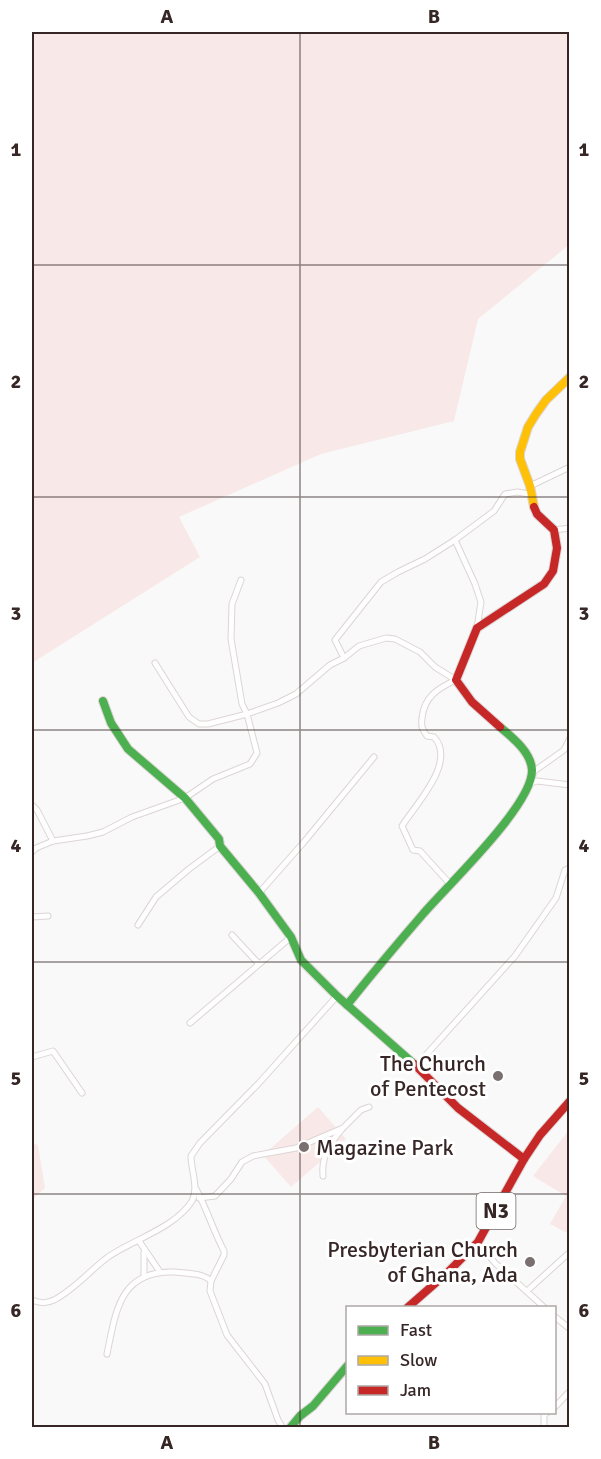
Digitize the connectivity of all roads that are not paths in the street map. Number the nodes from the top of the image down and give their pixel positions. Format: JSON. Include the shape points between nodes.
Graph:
{"nodes":[{"id":1,"x":570,"y":377,"type":"edge"},
{"id":2,"x":570,"y":467,"type":"edge"},
{"id":3,"x":530,"y":490,"type":"junction"},
{"id":4,"x":570,"y":528,"type":"edge"},
{"id":5,"x":554,"y":530,"type":"junction"},
{"id":6,"x":455,"y":540,"type":"junction"},
{"id":7,"x":241,"y":580,"type":"dead end"},
{"id":8,"x":477,"y":628,"type":"junction"},
{"id":9,"x":344,"y":658,"type":"junction"},
{"id":10,"x":155,"y":663,"type":"dead end"},
{"id":11,"x":456,"y":680,"type":"junction"},
{"id":12,"x":103,"y":700,"type":"dead end"},
{"id":13,"x":247,"y":714,"type":"junction"},
{"id":14,"x":570,"y":738,"type":"edge"},
{"id":15,"x":568,"y":747,"type":"edge"},
{"id":16,"x":374,"y":757,"type":"dead end"},
{"id":17,"x":533,"y":772,"type":"junction"},
{"id":18,"x":530,"y":783,"type":"junction"},
{"id":19,"x":570,"y":785,"type":"edge"},
{"id":20,"x":185,"y":798,"type":"junction"},
{"id":21,"x":32,"y":805,"type":"edge"},
{"id":22,"x":53,"y":841,"type":"junction"},
{"id":23,"x":220,"y":846,"type":"junction"},
{"id":24,"x":32,"y":852,"type":"edge"},
{"id":25,"x":570,"y":868,"type":"edge"},
{"id":26,"x":450,"y":884,"type":"junction"},
{"id":27,"x":260,"y":892,"type":"junction"},
{"id":28,"x":48,"y":916,"type":"dead end"},
{"id":29,"x":32,"y":917,"type":"edge"},
{"id":30,"x":138,"y":925,"type":"dead end"},
{"id":31,"x":232,"y":935,"type":"dead end"},
{"id":32,"x":291,"y":937,"type":"junction"},
{"id":33,"x":258,"y":963,"type":"junction"},
{"id":34,"x":337,"y":996,"type":"junction"},
{"id":35,"x":347,"y":1005,"type":"junction"},
{"id":36,"x":189,"y":1023,"type":"dead end"},
{"id":37,"x":32,"y":1057,"type":"edge"},
{"id":38,"x":416,"y":1066,"type":"junction"},
{"id":39,"x":82,"y":1093,"type":"dead end"},
{"id":40,"x":570,"y":1101,"type":"edge"},
{"id":41,"x":369,"y":1107,"type":"dead end"},
{"id":42,"x":343,"y":1128,"type":"junction"},
{"id":43,"x":524,"y":1159,"type":"junction"},
{"id":44,"x":323,"y":1176,"type":"dead end"},
{"id":45,"x":195,"y":1188,"type":"junction"},
{"id":46,"x":201,"y":1198,"type":"junction"},
{"id":47,"x":192,"y":1201,"type":"junction"},
{"id":48,"x":139,"y":1240,"type":"junction"},
{"id":49,"x":478,"y":1242,"type":"junction"},
{"id":50,"x":144,"y":1250,"type":"junction"},
{"id":51,"x":568,"y":1257,"type":"edge"},
{"id":52,"x":160,"y":1272,"type":"junction"},
{"id":53,"x":144,"y":1276,"type":"junction"},
{"id":54,"x":211,"y":1281,"type":"junction"},
{"id":55,"x":527,"y":1291,"type":"junction"},
{"id":56,"x":32,"y":1300,"type":"edge"},
{"id":57,"x":409,"y":1306,"type":"edge"},
{"id":58,"x":543,"y":1306,"type":"edge"},
{"id":59,"x":556,"y":1317,"type":"edge"},
{"id":60,"x":570,"y":1329,"type":"edge"},
{"id":61,"x":107,"y":1354,"type":"dead end"},
{"id":62,"x":346,"y":1367,"type":"edge"},
{"id":63,"x":570,"y":1390,"type":"edge"},
{"id":64,"x":556,"y":1407,"type":"edge"},
{"id":65,"x":546,"y":1414,"type":"edge"},
{"id":66,"x":283,"y":1428,"type":"edge"},
{"id":67,"x":290,"y":1428,"type":"edge"},
{"id":68,"x":544,"y":1428,"type":"edge"}],
"edges":[{"from":1,"to":3,"type":"street","via":[[546,400],[522,441],[520,459]]},
{"from":2,"to":3,"type":"street"},
{"from":3,"to":5,"type":"street","via":[[537,514]]},
{"from":3,"to":6,"type":"street","via":[[505,494],[494,511]]},
{"from":4,"to":5,"type":"street"},
{"from":5,"to":8,"type":"street","via":[[556,562],[549,578]]},
{"from":6,"to":8,"type":"street","via":[[481,602]]},
{"from":6,"to":9,"type":"street","via":[[381,582],[334,640]]},
{"from":7,"to":13,"type":"street","via":[[232,604],[231,639]]},
{"from":8,"to":11,"type":"street"},
{"from":9,"to":11,"type":"street","via":[[359,646],[392,638],[420,652]]},
{"from":9,"to":13,"type":"street","via":[[297,694]]},
{"from":10,"to":13,"type":"street","via":[[189,717],[208,724]]},
{"from":11,"to":17,"type":"street","via":[[471,701],[525,752]]},
{"from":11,"to":26,"type":"street","via":[[432,693],[422,711],[421,725],[427,736],[438,740],[441,764],[428,791],[402,826],[413,850],[420,851]]},
{"from":12,"to":20,"type":"street","via":[[111,723],[128,749]]},
{"from":13,"to":20,"type":"street","via":[[257,753],[250,764],[213,779]]},
{"from":14,"to":15,"type":"street"},
{"from":15,"to":17,"type":"street"},
{"from":16,"to":27,"type":"street"},
{"from":17,"to":18,"type":"street"},
{"from":18,"to":19,"type":"street"},
{"from":18,"to":26,"type":"street","via":[[500,827]]},
{"from":20,"to":22,"type":"street","via":[[103,831]]},
{"from":20,"to":23,"type":"street","via":[[219,839]]},
{"from":21,"to":22,"type":"street"},
{"from":22,"to":24,"type":"street"},
{"from":23,"to":27,"type":"street"},
{"from":23,"to":30,"type":"street","via":[[156,897]]},
{"from":25,"to":38,"type":"street","via":[[565,870],[550,907],[515,956]]},
{"from":26,"to":35,"type":"street"},
{"from":27,"to":32,"type":"street"},
{"from":28,"to":29,"type":"street"},
{"from":31,"to":33,"type":"street"},
{"from":32,"to":33,"type":"street"},
{"from":32,"to":34,"type":"street","via":[[301,960]]},
{"from":33,"to":36,"type":"street"},
{"from":34,"to":35,"type":"street"},
{"from":34,"to":45,"type":"street","via":[[200,1143],[191,1156]]},
{"from":35,"to":38,"type":"street"},
{"from":37,"to":39,"type":"street","via":[[53,1051]]},
{"from":38,"to":43,"type":"street","via":[[458,1108]]},
{"from":40,"to":43,"type":"street","number":"N3"},
{"from":41,"to":42,"type":"street"},
{"from":42,"to":44,"type":"street","via":[[329,1144]]},
{"from":42,"to":46,"type":"street","via":[[296,1148],[253,1156],[242,1162],[215,1196]]},
{"from":43,"to":49,"type":"street","number":"N3"},
{"from":45,"to":46,"type":"street"},
{"from":45,"to":47,"type":"street"},
{"from":46,"to":47,"type":"street"},
{"from":46,"to":54,"type":"street","via":[[224,1251]]},
{"from":47,"to":48,"type":"street","via":[[175,1218]]},
{"from":48,"to":50,"type":"street"},
{"from":48,"to":56,"type":"street","via":[[108,1257],[54,1300]]},
{"from":49,"to":55,"type":"street"},
{"from":49,"to":57,"type":"street","number":"N3"},
{"from":50,"to":52,"type":"street"},
{"from":50,"to":53,"type":"street"},
{"from":51,"to":55,"type":"street"},
{"from":52,"to":53,"type":"street"},
{"from":52,"to":54,"type":"street","via":[[200,1275]]},
{"from":53,"to":61,"type":"street","via":[[130,1286],[118,1306]]},
{"from":54,"to":66,"type":"street","via":[[210,1290],[227,1335],[265,1384]]},
{"from":55,"to":58,"type":"street"},
{"from":59,"to":60,"type":"street"},
{"from":62,"to":67,"type":"street"},
{"from":63,"to":64,"type":"street"},
{"from":65,"to":68,"type":"street"}]}
